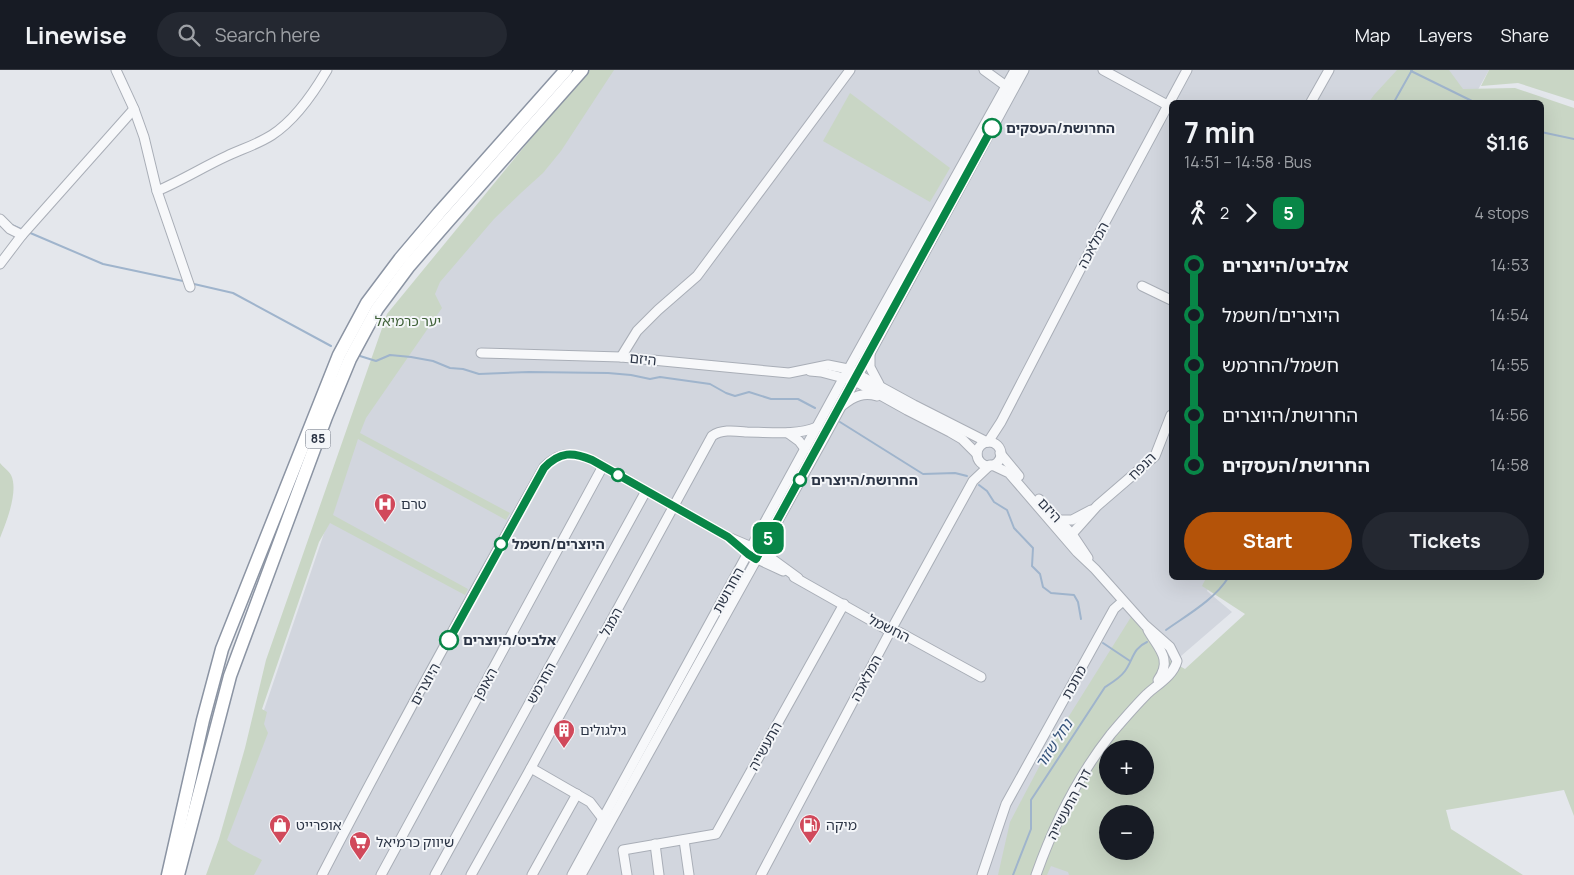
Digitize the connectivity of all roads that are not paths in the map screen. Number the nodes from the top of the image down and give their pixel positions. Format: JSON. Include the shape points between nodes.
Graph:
{"nodes":[{"id":1,"x":116,"y":70,"type":"edge"},
{"id":2,"x":326,"y":70,"type":"edge"},
{"id":3,"x":566,"y":70,"type":"edge"},
{"id":4,"x":582,"y":70,"type":"edge"},
{"id":5,"x":850,"y":70,"type":"edge"},
{"id":6,"x":984,"y":70,"type":"edge"},
{"id":7,"x":1015,"y":70,"type":"edge"},
{"id":8,"x":1024,"y":70,"type":"edge"},
{"id":9,"x":1103,"y":70,"type":"edge"},
{"id":10,"x":1187,"y":70,"type":"edge"},
{"id":11,"x":1329,"y":70,"type":"edge"},
{"id":12,"x":1006,"y":86,"type":"junction"},
{"id":13,"x":1172,"y":100,"type":"edge"},
{"id":14,"x":1312,"y":100,"type":"edge"},
{"id":15,"x":1169,"y":106,"type":"edge"},
{"id":16,"x":134,"y":109,"type":"junction"},
{"id":17,"x":157,"y":191,"type":"junction"},
{"id":18,"x":0,"y":219,"type":"edge"},
{"id":19,"x":25,"y":232,"type":"junction"},
{"id":20,"x":0,"y":264,"type":"edge"},
{"id":21,"x":1142,"y":286,"type":"dead end"},
{"id":22,"x":190,"y":287,"type":"dead end"},
{"id":23,"x":1169,"y":299,"type":"edge"},
{"id":24,"x":870,"y":353,"type":"junction"},
{"id":25,"x":481,"y":354,"type":"dead end"},
{"id":26,"x":621,"y":356,"type":"junction"},
{"id":27,"x":848,"y":369,"type":"junction"},
{"id":28,"x":804,"y":371,"type":"junction"},
{"id":29,"x":857,"y":377,"type":"junction"},
{"id":30,"x":843,"y":379,"type":"junction"},
{"id":31,"x":880,"y":386,"type":"junction"},
{"id":32,"x":884,"y":398,"type":"junction"},
{"id":33,"x":840,"y":408,"type":"junction"},
{"id":34,"x":911,"y":408,"type":"junction"},
{"id":35,"x":1169,"y":420,"type":"edge"},
{"id":36,"x":1001,"y":422,"type":"junction"},
{"id":37,"x":817,"y":427,"type":"junction"},
{"id":38,"x":788,"y":433,"type":"junction"},
{"id":39,"x":987,"y":442,"type":"junction"},
{"id":40,"x":805,"y":449,"type":"junction"},
{"id":41,"x":1000,"y":451,"type":"junction"},
{"id":42,"x":977,"y":457,"type":"junction"},
{"id":43,"x":991,"y":465,"type":"junction"},
{"id":44,"x":603,"y":466,"type":"junction"},
{"id":45,"x":974,"y":481,"type":"junction"},
{"id":46,"x":646,"y":490,"type":"junction"},
{"id":47,"x":674,"y":506,"type":"junction"},
{"id":48,"x":1097,"y":506,"type":"junction"},
{"id":49,"x":1059,"y":520,"type":"junction"},
{"id":50,"x":1068,"y":535,"type":"junction"},
{"id":51,"x":754,"y":552,"type":"junction"},
{"id":52,"x":1123,"y":601,"type":"junction"},
{"id":53,"x":844,"y":604,"type":"junction"},
{"id":54,"x":891,"y":630,"type":"junction"},
{"id":55,"x":980,"y":677,"type":"dead end"},
{"id":56,"x":531,"y":768,"type":"junction"},
{"id":57,"x":577,"y":794,"type":"junction"},
{"id":58,"x":590,"y":802,"type":"junction"},
{"id":59,"x":612,"y":803,"type":"junction"},
{"id":60,"x":603,"y":820,"type":"junction"},
{"id":61,"x":684,"y":840,"type":"junction"},
{"id":62,"x":655,"y":844,"type":"junction"},
{"id":63,"x":168,"y":875,"type":"edge"},
{"id":64,"x":178,"y":875,"type":"edge"},
{"id":65,"x":322,"y":875,"type":"edge"},
{"id":66,"x":381,"y":875,"type":"edge"},
{"id":67,"x":435,"y":875,"type":"edge"},
{"id":68,"x":471,"y":875,"type":"edge"},
{"id":69,"x":532,"y":875,"type":"edge"},
{"id":70,"x":572,"y":875,"type":"edge"},
{"id":71,"x":581,"y":875,"type":"edge"},
{"id":72,"x":626,"y":875,"type":"edge"},
{"id":73,"x":659,"y":875,"type":"edge"},
{"id":74,"x":689,"y":875,"type":"edge"},
{"id":75,"x":760,"y":875,"type":"edge"},
{"id":76,"x":982,"y":875,"type":"edge"},
{"id":77,"x":1036,"y":875,"type":"edge"}],
"edges":[{"from":1,"to":16,"type":"street"},
{"from":2,"to":17,"type":"street","via":[[305,102],[274,134]]},
{"from":3,"to":63,"type":"highway","number":"85","via":[[400,259],[367,303],[339,355],[222,649]]},
{"from":4,"to":64,"type":"highway","number":"85","via":[[409,266],[377,309],[350,360],[230,676]]},
{"from":5,"to":26,"type":"street","via":[[696,276],[637,331]]},
{"from":6,"to":12,"type":"street"},
{"from":7,"to":12,"type":"street","name":"החרושת"},
{"from":8,"to":24,"type":"street","name":"החרושת"},
{"from":9,"to":15,"type":"street"},
{"from":10,"to":13,"type":"street","name":"המלאכה"},
{"from":11,"to":14,"type":"street"},
{"from":12,"to":27,"type":"street","name":"החרושת"},
{"from":15,"to":36,"type":"street","name":"המלאכה"},
{"from":16,"to":17,"type":"street"},
{"from":16,"to":19,"type":"street"},
{"from":17,"to":22,"type":"street"},
{"from":18,"to":19,"type":"street","via":[[10,229]]},
{"from":19,"to":20,"type":"street"},
{"from":21,"to":23,"type":"street"},
{"from":24,"to":29,"type":"street","name":"החרושת"},
{"from":24,"to":31,"type":"street","via":[[870,367]]},
{"from":25,"to":26,"type":"street","name":"היזם"},
{"from":26,"to":28,"type":"street","name":"היזם","via":[[789,373]]},
{"from":27,"to":28,"type":"street","name":"היזם","via":[[828,365]]},
{"from":27,"to":29,"type":"street","name":"היזם"},
{"from":27,"to":30,"type":"street","name":"החרושת"},
{"from":28,"to":30,"type":"street","name":"היזם","via":[[822,372]]},
{"from":29,"to":30,"type":"street","name":"היזם"},
{"from":29,"to":31,"type":"street","name":"היזם"},
{"from":29,"to":32,"type":"street","name":"היזם"},
{"from":29,"to":33,"type":"street","name":"החרושת"},
{"from":30,"to":37,"type":"street","name":"החרושת"},
{"from":31,"to":34,"type":"street","name":"היזם"},
{"from":32,"to":33,"type":"street","via":[[872,394],[858,395]]},
{"from":32,"to":34,"type":"street","name":"היזם"},
{"from":33,"to":51,"type":"street","name":"החרושת"},
{"from":34,"to":39,"type":"street","name":"היזם"},
{"from":34,"to":42,"type":"street","name":"היזם","via":[[962,440]]},
{"from":35,"to":48,"type":"street","name":"הנפח","via":[[1155,456]]},
{"from":36,"to":39,"type":"street","name":"המלאכה"},
{"from":36,"to":41,"type":"street","name":"המלאכה"},
{"from":37,"to":38,"type":"street","name":"המגל"},
{"from":37,"to":40,"type":"street","name":"החרושת"},
{"from":38,"to":40,"type":"street"},
{"from":38,"to":47,"type":"street","name":"המגל","via":[[727,431],[712,436]]},
{"from":39,"to":41,"type":"street"},
{"from":39,"to":42,"type":"street","name":"המלאכה","via":[[980,446]]},
{"from":40,"to":51,"type":"street","name":"החרושת"},
{"from":41,"to":43,"type":"street","name":"המלאכה","via":[[998,461]]},
{"from":41,"to":49,"type":"street","name":"היזם"},
{"from":42,"to":43,"type":"street","via":[[981,463]]},
{"from":42,"to":45,"type":"street","name":"המלאכה"},
{"from":43,"to":45,"type":"street","name":"המלאכה"},
{"from":43,"to":50,"type":"street","name":"היזם","via":[[1009,474]]},
{"from":44,"to":46,"type":"street","name":"היוצרים"},
{"from":44,"to":65,"type":"street","name":"היוצרים","via":[[573,453],[550,461],[544,468]]},
{"from":44,"to":66,"type":"street","name":"האופן"},
{"from":45,"to":54,"type":"street","name":"המלאכה"},
{"from":46,"to":47,"type":"street","name":"היוצרים"},
{"from":46,"to":67,"type":"street","name":"החרמש"},
{"from":47,"to":51,"type":"street","name":"היוצרים"},
{"from":47,"to":56,"type":"street","name":"המגל"},
{"from":48,"to":49,"type":"street","name":"הנפח","via":[[1072,520]]},
{"from":48,"to":50,"type":"street","name":"הנפח"},
{"from":49,"to":50,"type":"street","name":"היזם"},
{"from":50,"to":52,"type":"street","name":"היזם"},
{"from":51,"to":53,"type":"street","name":"החשמל"},
{"from":51,"to":59,"type":"street","name":"החרושת"},
{"from":51,"to":71,"type":"street","name":"החרושת"},
{"from":52,"to":76,"type":"street","name":"מתכת","via":[[1114,609],[1006,804]]},
{"from":52,"to":77,"type":"street","name":"דרך התעשייה","via":[[1170,647],[1177,661],[1172,672],[1110,736],[1077,784],[1049,839]]},
{"from":53,"to":54,"type":"street","name":"החשמל"},
{"from":53,"to":61,"type":"street","name":"התעשייה","via":[[716,834]]},
{"from":54,"to":55,"type":"street","name":"החשמל"},
{"from":54,"to":75,"type":"street","name":"המלאכה"},
{"from":56,"to":57,"type":"street"},
{"from":56,"to":68,"type":"street","name":"המגל"},
{"from":57,"to":58,"type":"street"},
{"from":57,"to":69,"type":"street"},
{"from":58,"to":59,"type":"street"},
{"from":58,"to":60,"type":"street"},
{"from":59,"to":60,"type":"street","name":"החרושת"},
{"from":60,"to":70,"type":"street","name":"החרושת"},
{"from":61,"to":62,"type":"street","name":"התעשייה"},
{"from":61,"to":74,"type":"street"},
{"from":62,"to":72,"type":"street","name":"התעשייה","via":[[623,850]]},
{"from":62,"to":73,"type":"street"}]}
